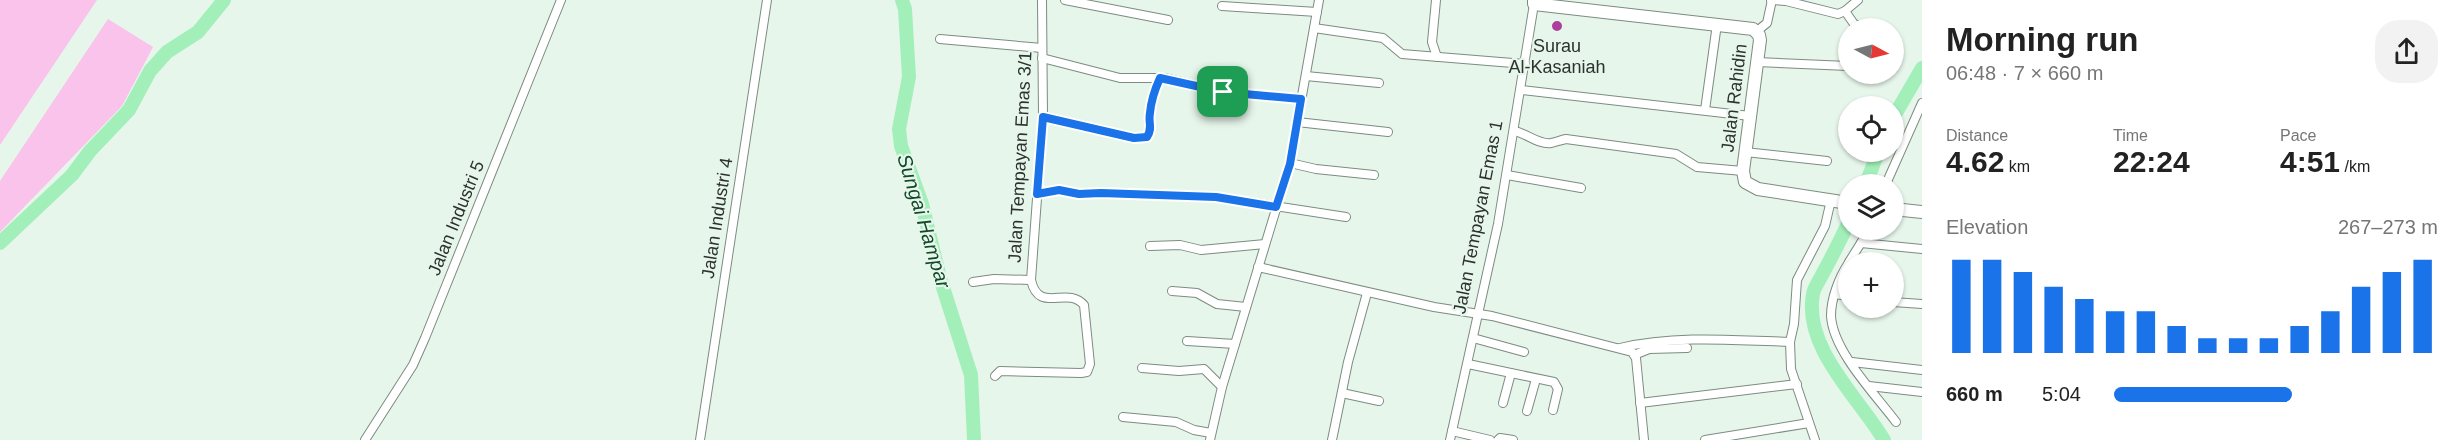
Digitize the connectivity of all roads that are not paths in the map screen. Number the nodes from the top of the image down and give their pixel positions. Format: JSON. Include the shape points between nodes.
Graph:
{"nodes":[{"id":1,"x":561,"y":0,"type":"edge"},
{"id":2,"x":767,"y":0,"type":"edge"},
{"id":3,"x":1042,"y":0,"type":"edge"},
{"id":4,"x":1065,"y":0,"type":"edge"},
{"id":5,"x":1319,"y":0,"type":"edge"},
{"id":6,"x":1436,"y":0,"type":"edge"},
{"id":7,"x":1772,"y":0,"type":"edge"},
{"id":8,"x":1858,"y":0,"type":"edge"},
{"id":9,"x":1534,"y":2,"type":"edge"},
{"id":10,"x":1222,"y":6,"type":"dead end"},
{"id":11,"x":1845,"y":11,"type":"junction"},
{"id":12,"x":1317,"y":12,"type":"junction"},
{"id":13,"x":1850,"y":18,"type":"edge"},
{"id":14,"x":1168,"y":20,"type":"dead end"},
{"id":15,"x":1717,"y":24,"type":"junction"},
{"id":16,"x":1314,"y":28,"type":"junction"},
{"id":17,"x":1757,"y":31,"type":"junction"},
{"id":18,"x":940,"y":39,"type":"dead end"},
{"id":19,"x":1042,"y":48,"type":"junction"},
{"id":20,"x":1437,"y":57,"type":"junction"},
{"id":21,"x":1042,"y":58,"type":"junction"},
{"id":22,"x":1757,"y":62,"type":"junction"},
{"id":23,"x":1525,"y":64,"type":"junction"},
{"id":24,"x":1838,"y":66,"type":"edge"},
{"id":25,"x":1306,"y":76,"type":"junction"},
{"id":26,"x":1160,"y":78,"type":"junction"},
{"id":27,"x":1379,"y":83,"type":"dead end"},
{"id":28,"x":1521,"y":90,"type":"junction"},
{"id":29,"x":1301,"y":99,"type":"junction"},
{"id":30,"x":1922,"y":103,"type":"edge"},
{"id":31,"x":1705,"y":111,"type":"junction"},
{"id":32,"x":1750,"y":116,"type":"junction"},
{"id":33,"x":1043,"y":117,"type":"junction"},
{"id":34,"x":1297,"y":122,"type":"junction"},
{"id":35,"x":1514,"y":131,"type":"junction"},
{"id":36,"x":1388,"y":132,"type":"dead end"},
{"id":37,"x":1745,"y":152,"type":"junction"},
{"id":38,"x":1827,"y":161,"type":"dead end"},
{"id":39,"x":1290,"y":164,"type":"junction"},
{"id":40,"x":1743,"y":171,"type":"junction"},
{"id":41,"x":1890,"y":174,"type":"edge"},
{"id":42,"x":1374,"y":175,"type":"dead end"},
{"id":43,"x":1507,"y":175,"type":"junction"},
{"id":44,"x":1581,"y":188,"type":"dead end"},
{"id":45,"x":1037,"y":194,"type":"junction"},
{"id":46,"x":1838,"y":202,"type":"edge"},
{"id":47,"x":1838,"y":205,"type":"edge"},
{"id":48,"x":1276,"y":207,"type":"junction"},
{"id":49,"x":1904,"y":210,"type":"edge"},
{"id":50,"x":1922,"y":212,"type":"edge"},
{"id":51,"x":1346,"y":217,"type":"dead end"},
{"id":52,"x":1863,"y":240,"type":"edge"},
{"id":53,"x":1861,"y":243,"type":"junction"},
{"id":54,"x":1265,"y":244,"type":"junction"},
{"id":55,"x":1150,"y":246,"type":"dead end"},
{"id":56,"x":1922,"y":249,"type":"edge"},
{"id":57,"x":1855,"y":252,"type":"edge"},
{"id":58,"x":1258,"y":267,"type":"junction"},
{"id":59,"x":1031,"y":280,"type":"junction"},
{"id":60,"x":973,"y":282,"type":"dead end"},
{"id":61,"x":1838,"y":284,"type":"edge"},
{"id":62,"x":1172,"y":291,"type":"dead end"},
{"id":63,"x":1367,"y":293,"type":"junction"},
{"id":64,"x":1835,"y":294,"type":"junction"},
{"id":65,"x":1838,"y":294,"type":"edge"},
{"id":66,"x":1904,"y":303,"type":"edge"},
{"id":67,"x":1922,"y":304,"type":"edge"},
{"id":68,"x":1246,"y":308,"type":"junction"},
{"id":69,"x":1478,"y":315,"type":"junction"},
{"id":70,"x":1473,"y":338,"type":"junction"},
{"id":71,"x":1187,"y":341,"type":"dead end"},
{"id":72,"x":1790,"y":342,"type":"junction"},
{"id":73,"x":1235,"y":344,"type":"junction"},
{"id":74,"x":1620,"y":348,"type":"junction"},
{"id":75,"x":1687,"y":348,"type":"dead end"},
{"id":76,"x":1524,"y":352,"type":"dead end"},
{"id":77,"x":1634,"y":355,"type":"junction"},
{"id":78,"x":1852,"y":363,"type":"junction"},
{"id":79,"x":1468,"y":364,"type":"junction"},
{"id":80,"x":1142,"y":368,"type":"dead end"},
{"id":81,"x":1922,"y":370,"type":"edge"},
{"id":82,"x":1511,"y":374,"type":"junction"},
{"id":83,"x":994,"y":376,"type":"dead end"},
{"id":84,"x":1536,"y":379,"type":"junction"},
{"id":85,"x":1797,"y":384,"type":"junction"},
{"id":86,"x":1869,"y":386,"type":"junction"},
{"id":87,"x":1221,"y":387,"type":"junction"},
{"id":88,"x":1922,"y":392,"type":"edge"},
{"id":89,"x":1342,"y":393,"type":"junction"},
{"id":90,"x":1379,"y":401,"type":"dead end"},
{"id":91,"x":1503,"y":403,"type":"dead end"},
{"id":92,"x":1640,"y":403,"type":"junction"},
{"id":93,"x":1553,"y":410,"type":"dead end"},
{"id":94,"x":1527,"y":411,"type":"dead end"},
{"id":95,"x":1123,"y":417,"type":"dead end"},
{"id":96,"x":1896,"y":422,"type":"dead end"},
{"id":97,"x":1809,"y":423,"type":"junction"},
{"id":98,"x":1451,"y":436,"type":"edge"},
{"id":99,"x":1210,"y":437,"type":"edge"},
{"id":100,"x":365,"y":440,"type":"edge"},
{"id":101,"x":700,"y":440,"type":"edge"},
{"id":102,"x":1332,"y":440,"type":"edge"},
{"id":103,"x":1490,"y":440,"type":"edge"},
{"id":104,"x":1498,"y":440,"type":"edge"},
{"id":105,"x":1513,"y":440,"type":"edge"},
{"id":106,"x":1644,"y":440,"type":"edge"},
{"id":107,"x":1705,"y":440,"type":"edge"},
{"id":108,"x":1815,"y":440,"type":"edge"}],
"edges":[{"from":1,"to":100,"type":"street","name":"Jalan Industri 5","via":[[426,338]]},
{"from":2,"to":101,"type":"street","name":"Jalan Industri 4"},
{"from":3,"to":19,"type":"street","name":"Jalan Tempayan Emas 3/1"},
{"from":4,"to":14,"type":"street"},
{"from":5,"to":12,"type":"street"},
{"from":6,"to":20,"type":"street","via":[[1432,42]]},
{"from":7,"to":11,"type":"street","via":[[1838,14]]},
{"from":7,"to":17,"type":"street","via":[[1767,23]]},
{"from":8,"to":11,"type":"street"},
{"from":9,"to":15,"type":"street","name":"Jalan Rahidin"},
{"from":9,"to":23,"type":"street","name":"Jalan Tempayan Emas 1"},
{"from":10,"to":12,"type":"street"},
{"from":11,"to":13,"type":"street"},
{"from":12,"to":16,"type":"street"},
{"from":15,"to":17,"type":"street","name":"Jalan Rahidin"},
{"from":15,"to":31,"type":"street"},
{"from":16,"to":20,"type":"street","via":[[1381,38],[1402,54]]},
{"from":16,"to":25,"type":"street"},
{"from":17,"to":22,"type":"street","name":"Jalan Rahidin"},
{"from":18,"to":19,"type":"street"},
{"from":19,"to":21,"type":"street","name":"Jalan Tempayan Emas 3/1"},
{"from":20,"to":23,"type":"street"},
{"from":21,"to":26,"type":"street","via":[[1120,78]]},
{"from":21,"to":33,"type":"street","name":"Jalan Tempayan Emas 3/1"},
{"from":22,"to":24,"type":"street"},
{"from":22,"to":32,"type":"street","name":"Jalan Rahidin"},
{"from":23,"to":28,"type":"street","name":"Jalan Tempayan Emas 1"},
{"from":25,"to":27,"type":"street"},
{"from":25,"to":29,"type":"street"},
{"from":26,"to":29,"type":"street","via":[[1223,92]]},
{"from":26,"to":33,"type":"street","via":[[1147,137],[1134,138]]},
{"from":28,"to":31,"type":"street"},
{"from":28,"to":35,"type":"street","name":"Jalan Tempayan Emas 1"},
{"from":29,"to":34,"type":"street"},
{"from":30,"to":41,"type":"street"},
{"from":31,"to":32,"type":"street"},
{"from":32,"to":37,"type":"street","name":"Jalan Rahidin"},
{"from":33,"to":45,"type":"street","name":"Jalan Tempayan Emas 3/1"},
{"from":34,"to":36,"type":"street"},
{"from":34,"to":39,"type":"street"},
{"from":35,"to":40,"type":"street","via":[[1541,143],[1566,139],[1676,154],[1697,167]]},
{"from":35,"to":43,"type":"street","name":"Jalan Tempayan Emas 1"},
{"from":37,"to":38,"type":"street"},
{"from":37,"to":40,"type":"street","name":"Jalan Rahidin"},
{"from":39,"to":42,"type":"street"},
{"from":39,"to":48,"type":"street"},
{"from":40,"to":46,"type":"street","name":"Jalan Rahidin","via":[[1745,182],[1753,187]]},
{"from":43,"to":44,"type":"street"},
{"from":43,"to":69,"type":"street","name":"Jalan Tempayan Emas 1"},
{"from":45,"to":48,"type":"street","via":[[1059,190],[1079,194],[1216,197]]},
{"from":45,"to":59,"type":"street","name":"Jalan Tempayan Emas 3/1"},
{"from":47,"to":72,"type":"street","via":[[1797,280]]},
{"from":48,"to":51,"type":"street"},
{"from":48,"to":54,"type":"street"},
{"from":49,"to":50,"type":"street"},
{"from":52,"to":53,"type":"street"},
{"from":53,"to":56,"type":"street"},
{"from":53,"to":57,"type":"street"},
{"from":54,"to":55,"type":"street","via":[[1201,250],[1185,245]]},
{"from":54,"to":58,"type":"street"},
{"from":58,"to":63,"type":"street"},
{"from":58,"to":68,"type":"street"},
{"from":59,"to":60,"type":"street"},
{"from":59,"to":83,"type":"street","via":[[1040,296],[1072,298],[1084,305],[1089,368],[1081,373],[1000,371]]},
{"from":61,"to":64,"type":"street"},
{"from":62,"to":68,"type":"street"},
{"from":63,"to":69,"type":"street"},
{"from":63,"to":89,"type":"street"},
{"from":64,"to":65,"type":"street"},
{"from":64,"to":78,"type":"street","via":[[1831,316],[1839,346]]},
{"from":66,"to":67,"type":"street"},
{"from":68,"to":73,"type":"street"},
{"from":69,"to":70,"type":"street","name":"Jalan Tempayan Emas 1"},
{"from":69,"to":74,"type":"street"},
{"from":70,"to":76,"type":"street"},
{"from":70,"to":79,"type":"street","name":"Jalan Tempayan Emas 1"},
{"from":71,"to":73,"type":"street"},
{"from":72,"to":74,"type":"street","via":[[1728,339]]},
{"from":72,"to":85,"type":"street","via":[[1791,369]]},
{"from":73,"to":87,"type":"street"},
{"from":74,"to":77,"type":"street"},
{"from":75,"to":77,"type":"street","via":[[1649,349]]},
{"from":77,"to":92,"type":"street"},
{"from":78,"to":81,"type":"street"},
{"from":78,"to":86,"type":"street"},
{"from":79,"to":82,"type":"street"},
{"from":79,"to":98,"type":"street","name":"Jalan Tempayan Emas 1"},
{"from":80,"to":87,"type":"street","via":[[1204,369]]},
{"from":82,"to":84,"type":"street"},
{"from":82,"to":91,"type":"street"},
{"from":84,"to":93,"type":"street","via":[[1558,386]]},
{"from":84,"to":94,"type":"street"},
{"from":85,"to":92,"type":"street"},
{"from":85,"to":97,"type":"street"},
{"from":86,"to":88,"type":"street"},
{"from":86,"to":96,"type":"street"},
{"from":87,"to":99,"type":"street"},
{"from":89,"to":90,"type":"street"},
{"from":89,"to":102,"type":"street"},
{"from":92,"to":106,"type":"street"},
{"from":95,"to":99,"type":"street","via":[[1176,422]]},
{"from":97,"to":107,"type":"street"},
{"from":97,"to":108,"type":"street"},
{"from":98,"to":103,"type":"street"},
{"from":104,"to":105,"type":"street"}]}
